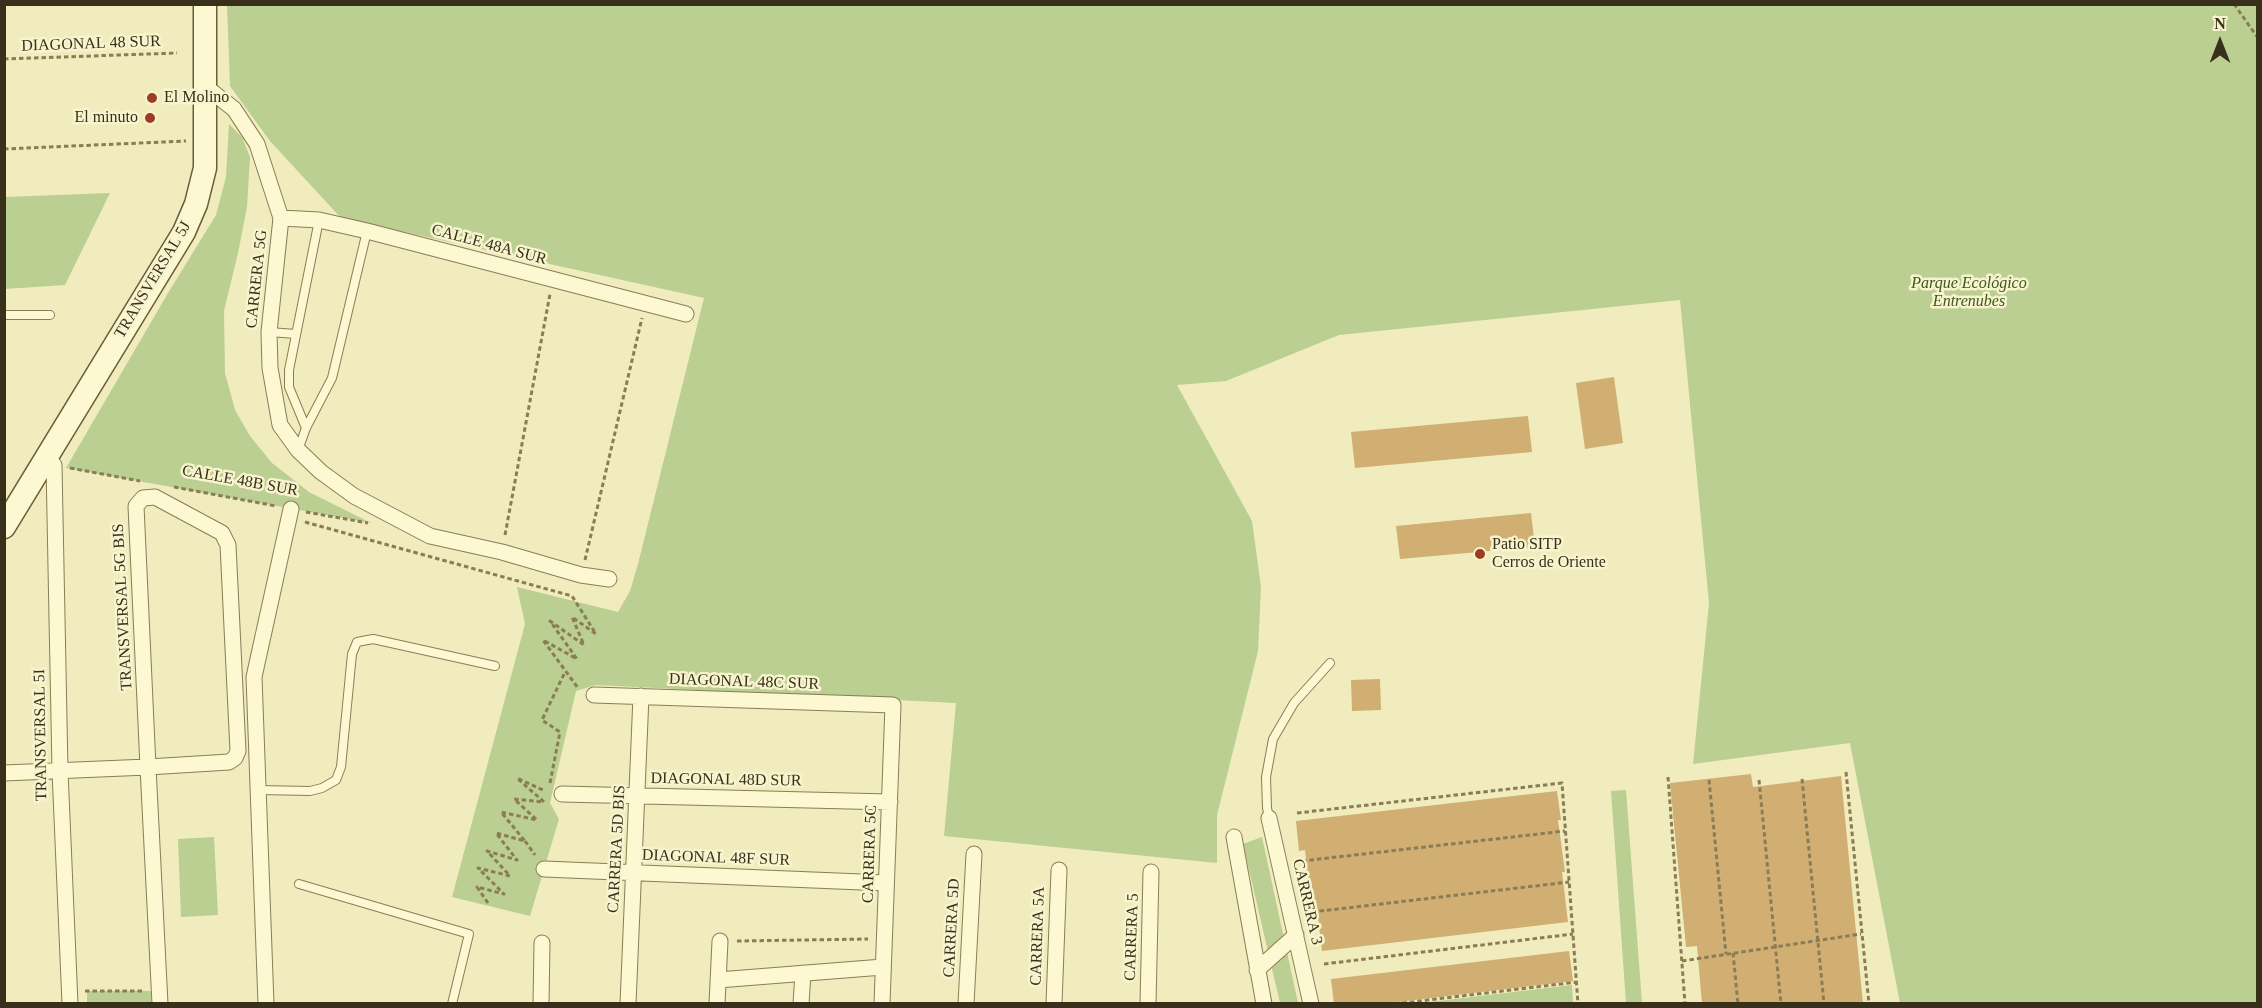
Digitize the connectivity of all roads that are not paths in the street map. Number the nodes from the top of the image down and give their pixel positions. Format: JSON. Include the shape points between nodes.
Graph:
{"nodes":[{"id":1,"x":206,"y":4,"type":"edge"},
{"id":2,"x":206,"y":87,"type":"junction"},
{"id":3,"x":281,"y":218,"type":"junction"},
{"id":4,"x":319,"y":220,"type":"junction"},
{"id":5,"x":367,"y":231,"type":"junction"},
{"id":6,"x":686,"y":314,"type":"dead end"},
{"id":7,"x":4,"y":315,"type":"edge"},
{"id":8,"x":50,"y":315,"type":"dead end"},
{"id":9,"x":269,"y":332,"type":"junction"},
{"id":10,"x":296,"y":334,"type":"junction"},
{"id":11,"x":280,"y":425,"type":"joint"},
{"id":12,"x":306,"y":428,"type":"junction"},
{"id":13,"x":298,"y":450,"type":"junction"},
{"id":14,"x":48,"y":464,"type":"junction"},
{"id":15,"x":290,"y":513,"type":"road end"},
{"id":16,"x":4,"y":527,"type":"edge"},
{"id":17,"x":609,"y":579,"type":"dead end"},
{"id":18,"x":1330,"y":663,"type":"dead end"},
{"id":19,"x":495,"y":666,"type":"dead end"},
{"id":20,"x":594,"y":695,"type":"road end"},
{"id":21,"x":641,"y":696,"type":"junction"},
{"id":22,"x":894,"y":705,"type":"joint"},
{"id":23,"x":148,"y":767,"type":"junction"},
{"id":24,"x":60,"y":771,"type":"junction"},
{"id":25,"x":4,"y":773,"type":"edge"},
{"id":26,"x":259,"y":790,"type":"junction"},
{"id":27,"x":562,"y":794,"type":"dead end"},
{"id":28,"x":637,"y":796,"type":"junction"},
{"id":29,"x":890,"y":802,"type":"junction"},
{"id":30,"x":1268,"y":813,"type":"joint"},
{"id":31,"x":1234,"y":837,"type":"dead end"},
{"id":32,"x":974,"y":855,"type":"dead end"},
{"id":33,"x":544,"y":869,"type":"dead end"},
{"id":34,"x":1059,"y":870,"type":"dead end"},
{"id":35,"x":633,"y":872,"type":"junction"},
{"id":36,"x":1151,"y":872,"type":"dead end"},
{"id":37,"x":886,"y":883,"type":"junction"},
{"id":38,"x":299,"y":884,"type":"dead end"},
{"id":39,"x":1296,"y":935,"type":"junction"},
{"id":40,"x":720,"y":941,"type":"road end"},
{"id":41,"x":542,"y":943,"type":"dead end"},
{"id":42,"x":883,"y":967,"type":"junction"},
{"id":43,"x":1257,"y":970,"type":"junction"},
{"id":44,"x":802,"y":973,"type":"junction"},
{"id":45,"x":718,"y":980,"type":"junction"},
{"id":46,"x":69,"y":997,"type":"edge"},
{"id":47,"x":160,"y":997,"type":"edge"},
{"id":48,"x":266,"y":1004,"type":"edge"},
{"id":49,"x":452,"y":1004,"type":"edge"},
{"id":50,"x":541,"y":1004,"type":"edge"},
{"id":51,"x":628,"y":1004,"type":"edge"},
{"id":52,"x":717,"y":1004,"type":"edge"},
{"id":53,"x":801,"y":1004,"type":"edge"},
{"id":54,"x":882,"y":1004,"type":"edge"},
{"id":55,"x":966,"y":1004,"type":"edge"},
{"id":56,"x":1053,"y":1004,"type":"edge"},
{"id":57,"x":1148,"y":1004,"type":"edge"},
{"id":58,"x":1263,"y":1004,"type":"edge"},
{"id":59,"x":1311,"y":1004,"type":"edge"}],
"edges":[{"from":1,"to":2,"type":"main road","name":"TRANSVERSAL 5J"},
{"from":2,"to":3,"type":"street","name":"CARRERA 5G","via":[[234,109],[257,144]]},
{"from":2,"to":14,"type":"main road","name":"TRANSVERSAL 5J","via":[[206,168],[196,204],[184,232]]},
{"from":3,"to":4,"type":"street","name":"CALLE 48A SUR"},
{"from":3,"to":9,"type":"street","name":"CARRERA 5G"},
{"from":4,"to":5,"type":"street","name":"CALLE 48A SUR"},
{"from":4,"to":10,"type":"lane"},
{"from":5,"to":6,"type":"street","name":"CALLE 48A SUR"},
{"from":5,"to":12,"type":"lane","via":[[332,378]]},
{"from":7,"to":8,"type":"lane"},
{"from":9,"to":10,"type":"lane"},
{"from":9,"to":11,"type":"street","name":"CARRERA 5G","via":[[270,368]]},
{"from":10,"to":12,"type":"lane","via":[[289,387]]},
{"from":11,"to":13,"type":"street","name":"CALLE 48B SUR"},
{"from":12,"to":13,"type":"lane"},
{"from":13,"to":17,"type":"street","name":"CALLE 48B SUR","via":[[354,496],[430,536]]},
{"from":14,"to":16,"type":"main road","name":"TRANSVERSAL 5J"},
{"from":14,"to":24,"type":"street","name":"TRANSVERSAL 5I"},
{"from":15,"to":26,"type":"street","via":[[254,676]]},
{"from":18,"to":30,"type":"lane","via":[[1294,703],[1273,739],[1266,777]]},
{"from":19,"to":26,"type":"lane","via":[[373,639],[357,642],[352,654],[336,780],[310,790]]},
{"from":20,"to":21,"type":"street","name":"DIAGONAL 48C SUR"},
{"from":21,"to":22,"type":"street","name":"DIAGONAL 48C SUR"},
{"from":21,"to":28,"type":"street","name":"CARRERA 5D BIS"},
{"from":22,"to":29,"type":"street","name":"CARRERA 5C"},
{"from":23,"to":23,"type":"street","name":"TRANSVERSAL 5G BIS","via":[[136,506],[143,498],[155,497],[222,533],[228,545],[237,751],[229,762]]},
{"from":23,"to":24,"type":"street"},
{"from":23,"to":47,"type":"street","name":"TRANSVERSAL 5G BIS"},
{"from":24,"to":25,"type":"street"},
{"from":24,"to":46,"type":"street","name":"TRANSVERSAL 5I"},
{"from":26,"to":48,"type":"street"},
{"from":27,"to":28,"type":"street","name":"DIAGONAL 48D SUR"},
{"from":28,"to":29,"type":"street","name":"DIAGONAL 48D SUR"},
{"from":28,"to":35,"type":"street","name":"CARRERA 5D BIS"},
{"from":29,"to":37,"type":"street","name":"CARRERA 5C"},
{"from":30,"to":39,"type":"street","name":"CARRERA 3"},
{"from":31,"to":43,"type":"street"},
{"from":32,"to":55,"type":"street","name":"CARRERA 5D"},
{"from":33,"to":35,"type":"street","name":"DIAGONAL 48F SUR"},
{"from":34,"to":56,"type":"street","name":"CARRERA 5A"},
{"from":35,"to":37,"type":"street","name":"DIAGONAL 48F SUR"},
{"from":35,"to":51,"type":"street","name":"CARRERA 5D BIS"},
{"from":36,"to":57,"type":"street","name":"CARRERA 5"},
{"from":37,"to":42,"type":"street","name":"CARRERA 5C"},
{"from":38,"to":49,"type":"lane","via":[[468,934]]},
{"from":39,"to":43,"type":"street"},
{"from":39,"to":59,"type":"street","name":"CARRERA 3"},
{"from":40,"to":45,"type":"street"},
{"from":41,"to":50,"type":"street"},
{"from":42,"to":44,"type":"street"},
{"from":42,"to":54,"type":"street","name":"CARRERA 5C"},
{"from":43,"to":58,"type":"street"},
{"from":44,"to":45,"type":"street"},
{"from":44,"to":53,"type":"street"},
{"from":45,"to":52,"type":"street"}]}
